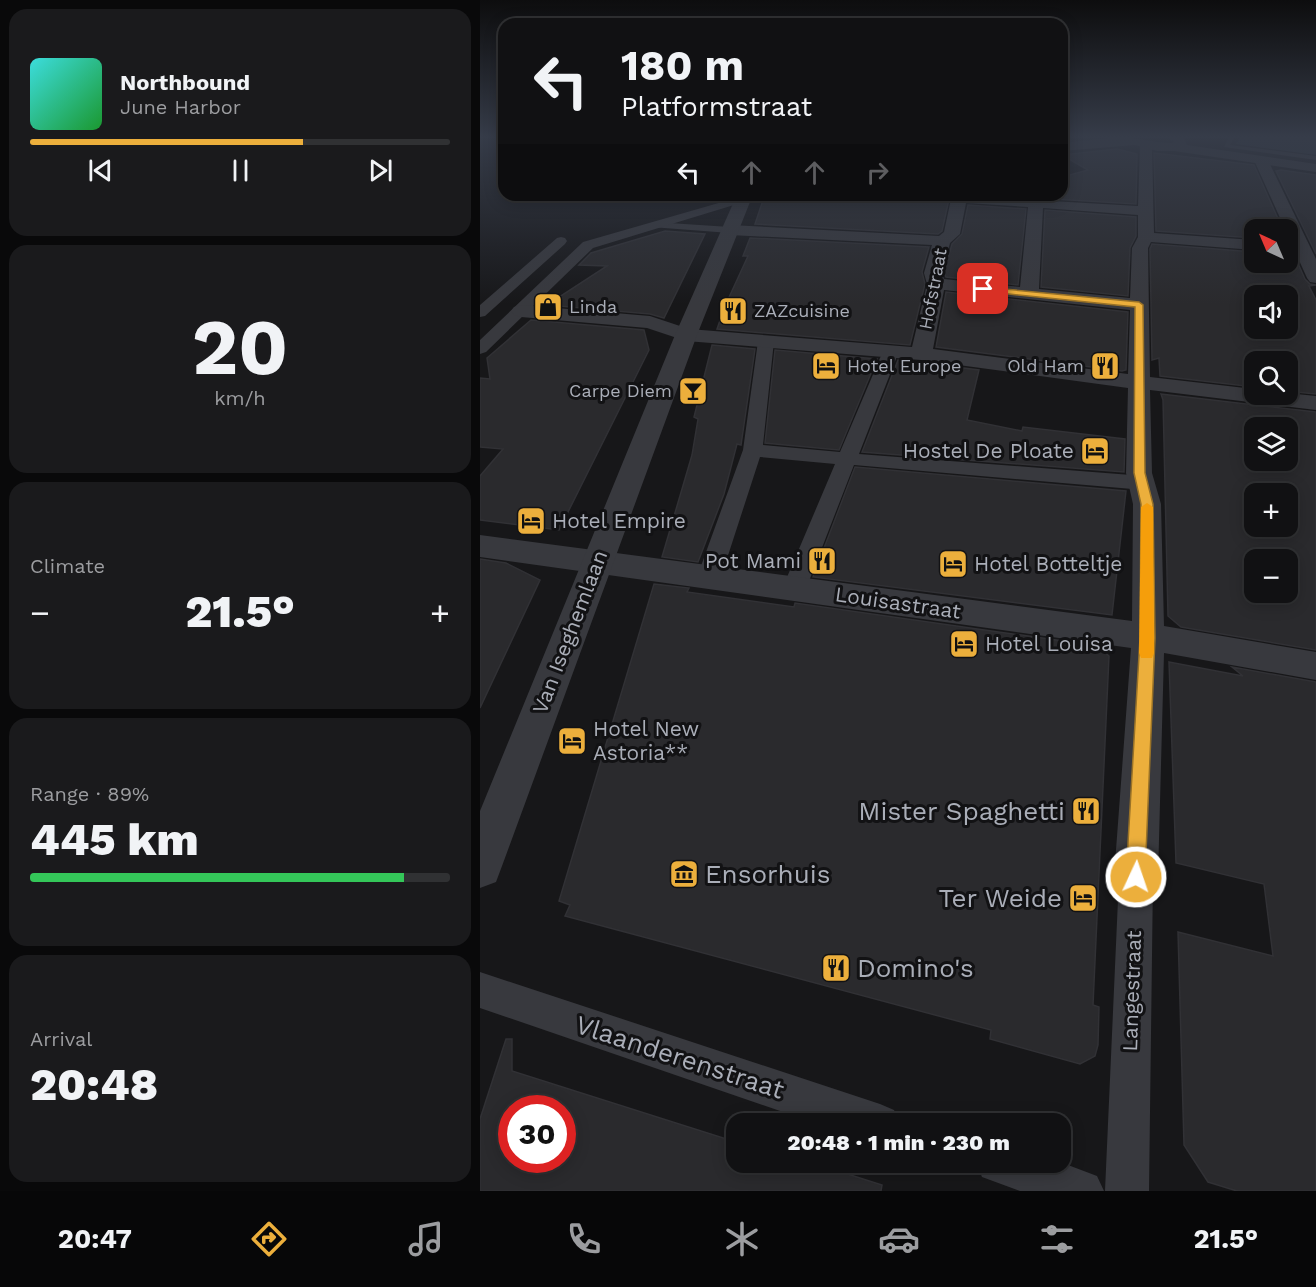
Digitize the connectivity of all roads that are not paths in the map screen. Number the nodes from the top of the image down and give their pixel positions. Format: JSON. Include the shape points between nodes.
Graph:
{"nodes":[{"id":1,"x":1144,"y":193,"type":"edge"},
{"id":2,"x":1277,"y":193,"type":"edge"},
{"id":3,"x":736,"y":201,"type":"edge"},
{"id":4,"x":748,"y":201,"type":"edge"},
{"id":5,"x":957,"y":201,"type":"edge"},
{"id":6,"x":997,"y":201,"type":"edge"},
{"id":7,"x":1036,"y":205,"type":"junction"},
{"id":8,"x":1146,"y":211,"type":"junction"},
{"id":9,"x":654,"y":225,"type":"junction"},
{"id":10,"x":730,"y":230,"type":"junction"},
{"id":11,"x":1146,"y":237,"type":"junction"},
{"id":12,"x":561,"y":241,"type":"dead end"},
{"id":13,"x":942,"y":241,"type":"junction"},
{"id":14,"x":1244,"y":244,"type":"edge"},
{"id":15,"x":1302,"y":249,"type":"edge"},
{"id":16,"x":1316,"y":278,"type":"edge"},
{"id":17,"x":936,"y":284,"type":"junction"},
{"id":18,"x":1029,"y":294,"type":"junction"},
{"id":19,"x":1139,"y":305,"type":"junction"},
{"id":20,"x":483,"y":311,"type":"edge"},
{"id":21,"x":521,"y":311,"type":"junction"},
{"id":22,"x":686,"y":335,"type":"junction"},
{"id":23,"x":766,"y":341,"type":"junction"},
{"id":24,"x":480,"y":349,"type":"edge"},
{"id":25,"x":891,"y":351,"type":"junction"},
{"id":26,"x":921,"y":354,"type":"junction"},
{"id":27,"x":1139,"y":383,"type":"junction"},
{"id":28,"x":1316,"y":403,"type":"edge"},
{"id":29,"x":753,"y":450,"type":"junction"},
{"id":30,"x":845,"y":459,"type":"junction"},
{"id":31,"x":1144,"y":483,"type":"junction"},
{"id":32,"x":480,"y":546,"type":"edge"},
{"id":33,"x":597,"y":562,"type":"junction"},
{"id":34,"x":709,"y":577,"type":"junction"},
{"id":35,"x":794,"y":589,"type":"junction"},
{"id":36,"x":1148,"y":638,"type":"junction"},
{"id":37,"x":1316,"y":666,"type":"edge"},
{"id":38,"x":480,"y":866,"type":"edge"},
{"id":39,"x":1136,"y":877,"type":"joint"},
{"id":40,"x":480,"y":990,"type":"edge"},
{"id":41,"x":847,"y":1113,"type":"edge"},
{"id":42,"x":1029,"y":1173,"type":"edge"},
{"id":43,"x":1082,"y":1191,"type":"edge"},
{"id":44,"x":1127,"y":1191,"type":"edge"}],
"edges":[{"from":1,"to":8,"type":"street","name":"Langestraat"},
{"from":2,"to":15,"type":"street"},
{"from":3,"to":9,"type":"street"},
{"from":4,"to":10,"type":"street","name":"Van Iseghemlaan"},
{"from":5,"to":13,"type":"street","name":"Hofstraat","via":[[952,234]]},
{"from":6,"to":7,"type":"street"},
{"from":7,"to":8,"type":"street"},
{"from":7,"to":18,"type":"street"},
{"from":8,"to":11,"type":"street","name":"Langestraat"},
{"from":9,"to":10,"type":"lane"},
{"from":9,"to":21,"type":"street","via":[[588,245]]},
{"from":10,"to":13,"type":"street"},
{"from":10,"to":22,"type":"street","name":"Van Iseghemlaan"},
{"from":11,"to":14,"type":"street"},
{"from":11,"to":19,"type":"street","name":"Langestraat","via":[[1140,248]]},
{"from":12,"to":20,"type":"street"},
{"from":13,"to":17,"type":"street","name":"Hofstraat","via":[[933,273]]},
{"from":15,"to":16,"type":"street"},
{"from":17,"to":18,"type":"street"},
{"from":17,"to":26,"type":"street","name":"Hofstraat"},
{"from":18,"to":19,"type":"street"},
{"from":19,"to":27,"type":"street","name":"Langestraat"},
{"from":20,"to":21,"type":"street"},
{"from":21,"to":22,"type":"street","via":[[650,322]]},
{"from":21,"to":24,"type":"street"},
{"from":22,"to":23,"type":"street"},
{"from":22,"to":33,"type":"street","name":"Van Iseghemlaan"},
{"from":23,"to":25,"type":"street"},
{"from":23,"to":29,"type":"street"},
{"from":25,"to":26,"type":"street"},
{"from":25,"to":30,"type":"street"},
{"from":26,"to":27,"type":"street"},
{"from":27,"to":28,"type":"street"},
{"from":27,"to":31,"type":"street","name":"Langestraat","via":[[1139,473]]},
{"from":29,"to":30,"type":"street"},
{"from":29,"to":34,"type":"street"},
{"from":30,"to":31,"type":"street"},
{"from":30,"to":35,"type":"street"},
{"from":31,"to":36,"type":"street","name":"Langestraat"},
{"from":32,"to":33,"type":"street","name":"Louisastraat"},
{"from":33,"to":34,"type":"street","name":"Louisastraat"},
{"from":33,"to":38,"type":"street","name":"Van Iseghemlaan"},
{"from":34,"to":35,"type":"street","name":"Louisastraat"},
{"from":35,"to":36,"type":"street","name":"Louisastraat"},
{"from":36,"to":37,"type":"street","name":"Louisastraat"},
{"from":36,"to":39,"type":"street","name":"Langestraat"},
{"from":39,"to":44,"type":"street","name":"Langestraat"},
{"from":40,"to":41,"type":"street","name":"Vlaanderenstraat"},
{"from":42,"to":43,"type":"street"}]}
